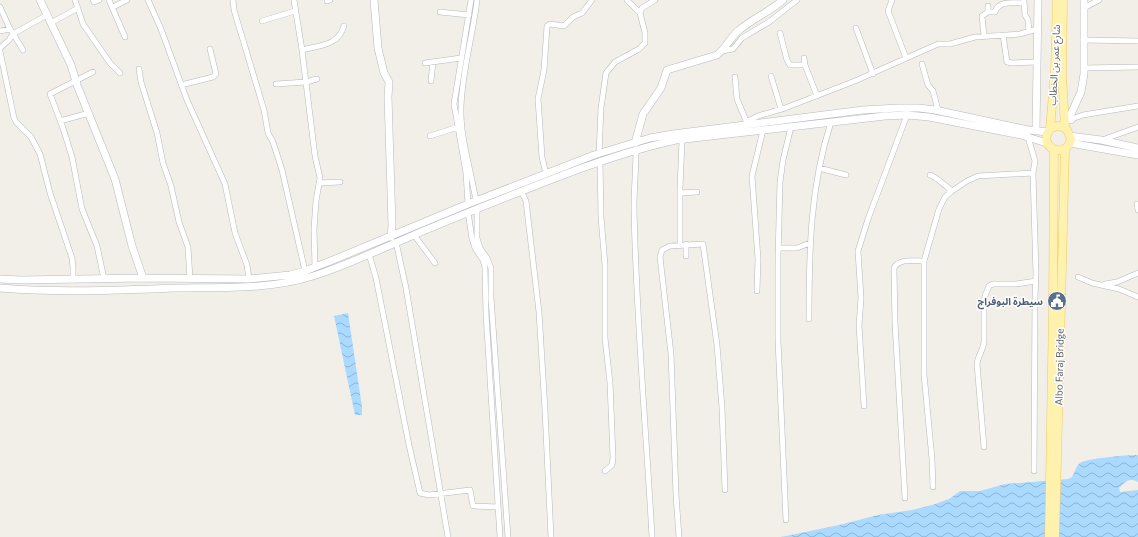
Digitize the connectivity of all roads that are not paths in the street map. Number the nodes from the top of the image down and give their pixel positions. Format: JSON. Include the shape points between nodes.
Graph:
{"nodes":[{"id":1,"x":40,"y":0,"type":"edge"},
{"id":2,"x":75,"y":0,"type":"edge"},
{"id":3,"x":93,"y":0,"type":"edge"},
{"id":4,"x":99,"y":0,"type":"edge"},
{"id":5,"x":109,"y":0,"type":"edge"},
{"id":6,"x":127,"y":0,"type":"edge"},
{"id":7,"x":148,"y":0,"type":"edge"},
{"id":8,"x":233,"y":0,"type":"edge"},
{"id":9,"x":294,"y":0,"type":"edge"},
{"id":10,"x":471,"y":0,"type":"edge"},
{"id":11,"x":477,"y":0,"type":"edge"},
{"id":12,"x":592,"y":0,"type":"edge"},
{"id":13,"x":627,"y":0,"type":"edge"},
{"id":14,"x":655,"y":0,"type":"edge"},
{"id":15,"x":783,"y":0,"type":"edge"},
{"id":16,"x":797,"y":0,"type":"edge"},
{"id":17,"x":892,"y":0,"type":"edge"},
{"id":18,"x":1038,"y":0,"type":"edge"},
{"id":19,"x":1057,"y":0,"type":"edge"},
{"id":20,"x":1063,"y":0,"type":"edge"},
{"id":21,"x":1099,"y":0,"type":"edge"},
{"id":22,"x":373,"y":1,"type":"edge"},
{"id":23,"x":1024,"y":2,"type":"edge"},
{"id":24,"x":1084,"y":4,"type":"edge"},
{"id":25,"x":0,"y":7,"type":"edge"},
{"id":26,"x":78,"y":8,"type":"junction"},
{"id":27,"x":113,"y":8,"type":"junction"},
{"id":28,"x":295,"y":11,"type":"junction"},
{"id":29,"x":440,"y":12,"type":"dead end"},
{"id":30,"x":640,"y":13,"type":"junction"},
{"id":31,"x":468,"y":14,"type":"junction"},
{"id":32,"x":47,"y":15,"type":"junction"},
{"id":33,"x":759,"y":16,"type":"junction"},
{"id":34,"x":262,"y":21,"type":"dead end"},
{"id":35,"x":51,"y":23,"type":"junction"},
{"id":36,"x":344,"y":26,"type":"dead end"},
{"id":37,"x":762,"y":26,"type":"junction"},
{"id":38,"x":856,"y":28,"type":"dead end"},
{"id":39,"x":1037,"y":29,"type":"junction"},
{"id":40,"x":0,"y":31,"type":"edge"},
{"id":41,"x":1029,"y":31,"type":"junction"},
{"id":42,"x":12,"y":32,"type":"junction"},
{"id":43,"x":780,"y":33,"type":"dead end"},
{"id":44,"x":984,"y":36,"type":"junction"},
{"id":45,"x":1003,"y":36,"type":"junction"},
{"id":46,"x":125,"y":37,"type":"dead end"},
{"id":47,"x":1083,"y":40,"type":"junction"},
{"id":48,"x":1138,"y":41,"type":"edge"},
{"id":49,"x":0,"y":49,"type":"edge"},
{"id":50,"x":210,"y":49,"type":"dead end"},
{"id":51,"x":23,"y":50,"type":"dead end"},
{"id":52,"x":302,"y":50,"type":"junction"},
{"id":53,"x":722,"y":51,"type":"junction"},
{"id":54,"x":461,"y":58,"type":"junction"},
{"id":55,"x":804,"y":58,"type":"dead end"},
{"id":56,"x":906,"y":58,"type":"junction"},
{"id":57,"x":433,"y":62,"type":"junction"},
{"id":58,"x":1037,"y":62,"type":"junction"},
{"id":59,"x":425,"y":63,"type":"dead end"},
{"id":60,"x":922,"y":64,"type":"dead end"},
{"id":61,"x":805,"y":65,"type":"junction"},
{"id":62,"x":1138,"y":67,"type":"edge"},
{"id":63,"x":1084,"y":68,"type":"junction"},
{"id":64,"x":139,"y":69,"type":"dead end"},
{"id":65,"x":93,"y":72,"type":"dead end"},
{"id":66,"x":120,"y":73,"type":"dead end"},
{"id":67,"x":872,"y":74,"type":"junction"},
{"id":68,"x":771,"y":76,"type":"dead end"},
{"id":69,"x":735,"y":77,"type":"dead end"},
{"id":70,"x":317,"y":79,"type":"dead end"},
{"id":71,"x":76,"y":81,"type":"junction"},
{"id":72,"x":431,"y":81,"type":"dead end"},
{"id":73,"x":306,"y":82,"type":"junction"},
{"id":74,"x":276,"y":84,"type":"dead end"},
{"id":75,"x":181,"y":85,"type":"junction"},
{"id":76,"x":817,"y":96,"type":"junction"},
{"id":77,"x":1138,"y":106,"type":"edge"},
{"id":78,"x":781,"y":109,"type":"junction"},
{"id":79,"x":938,"y":110,"type":"junction"},
{"id":80,"x":89,"y":113,"type":"junction"},
{"id":81,"x":907,"y":115,"type":"junction"},
{"id":82,"x":60,"y":121,"type":"junction"},
{"id":83,"x":831,"y":122,"type":"junction"},
{"id":84,"x":1067,"y":123,"type":"junction"},
{"id":85,"x":746,"y":124,"type":"junction"},
{"id":86,"x":458,"y":127,"type":"junction"},
{"id":87,"x":791,"y":127,"type":"junction"},
{"id":88,"x":1138,"y":127,"type":"edge"},
{"id":89,"x":763,"y":130,"type":"junction"},
{"id":90,"x":1036,"y":130,"type":"junction"},
{"id":91,"x":722,"y":131,"type":"junction"},
{"id":92,"x":1049,"y":131,"type":"junction"},
{"id":93,"x":430,"y":136,"type":"dead end"},
{"id":94,"x":1028,"y":137,"type":"junction"},
{"id":95,"x":682,"y":140,"type":"junction"},
{"id":96,"x":1102,"y":140,"type":"junction"},
{"id":97,"x":1068,"y":142,"type":"junction"},
{"id":98,"x":1047,"y":144,"type":"junction"},
{"id":99,"x":636,"y":146,"type":"junction"},
{"id":100,"x":1138,"y":148,"type":"edge"},
{"id":101,"x":1054,"y":150,"type":"junction"},
{"id":102,"x":1138,"y":156,"type":"edge"},
{"id":103,"x":599,"y":158,"type":"junction"},
{"id":104,"x":819,"y":168,"type":"junction"},
{"id":105,"x":1033,"y":173,"type":"junction"},
{"id":106,"x":546,"y":174,"type":"junction"},
{"id":107,"x":846,"y":174,"type":"dead end"},
{"id":108,"x":930,"y":175,"type":"dead end"},
{"id":109,"x":340,"y":182,"type":"dead end"},
{"id":110,"x":319,"y":183,"type":"junction"},
{"id":111,"x":524,"y":187,"type":"junction"},
{"id":112,"x":952,"y":191,"type":"junction"},
{"id":113,"x":697,"y":192,"type":"dead end"},
{"id":114,"x":680,"y":193,"type":"junction"},
{"id":115,"x":476,"y":205,"type":"junction"},
{"id":116,"x":468,"y":208,"type":"junction"},
{"id":117,"x":414,"y":235,"type":"junction"},
{"id":118,"x":393,"y":240,"type":"junction"},
{"id":119,"x":810,"y":242,"type":"junction"},
{"id":120,"x":686,"y":244,"type":"junction"},
{"id":121,"x":680,"y":245,"type":"junction"},
{"id":122,"x":778,"y":248,"type":"junction"},
{"id":123,"x":369,"y":254,"type":"junction"},
{"id":124,"x":686,"y":256,"type":"dead end"},
{"id":125,"x":924,"y":261,"type":"junction"},
{"id":126,"x":435,"y":263,"type":"dead end"},
{"id":127,"x":316,"y":267,"type":"junction"},
{"id":128,"x":306,"y":271,"type":"junction"},
{"id":129,"x":1138,"y":273,"type":"edge"},
{"id":130,"x":1078,"y":277,"type":"dead end"},
{"id":131,"x":0,"y":278,"type":"edge"},
{"id":132,"x":143,"y":278,"type":"junction"},
{"id":133,"x":163,"y":278,"type":"junction"},
{"id":134,"x":104,"y":279,"type":"junction"},
{"id":135,"x":190,"y":279,"type":"junction"},
{"id":136,"x":74,"y":280,"type":"junction"},
{"id":137,"x":249,"y":280,"type":"junction"},
{"id":138,"x":1036,"y":281,"type":"junction"},
{"id":139,"x":1100,"y":285,"type":"junction"},
{"id":140,"x":0,"y":288,"type":"edge"},
{"id":141,"x":163,"y":289,"type":"junction"},
{"id":142,"x":757,"y":291,"type":"dead end"},
{"id":143,"x":1138,"y":297,"type":"edge"},
{"id":144,"x":809,"y":319,"type":"dead end"},
{"id":145,"x":1055,"y":393,"type":"junction"},
{"id":146,"x":864,"y":406,"type":"dead end"},
{"id":147,"x":984,"y":448,"type":"dead end"},
{"id":148,"x":605,"y":471,"type":"dead end"},
{"id":149,"x":1034,"y":471,"type":"dead end"},
{"id":150,"x":933,"y":487,"type":"dead end"},
{"id":151,"x":725,"y":490,"type":"dead end"},
{"id":152,"x":440,"y":494,"type":"junction"},
{"id":153,"x":905,"y":498,"type":"dead end"},
{"id":154,"x":498,"y":507,"type":"junction"},
{"id":155,"x":786,"y":520,"type":"dead end"},
{"id":156,"x":448,"y":537,"type":"edge"},
{"id":157,"x":500,"y":537,"type":"edge"},
{"id":158,"x":508,"y":537,"type":"edge"},
{"id":159,"x":551,"y":537,"type":"edge"},
{"id":160,"x":652,"y":537,"type":"edge"},
{"id":161,"x":679,"y":537,"type":"edge"},
{"id":162,"x":1049,"y":537,"type":"edge"},
{"id":163,"x":1055,"y":537,"type":"edge"}],
"edges":[{"from":1,"to":32,"type":"main road"},
{"from":2,"to":26,"type":"street"},
{"from":3,"to":4,"type":"street"},
{"from":5,"to":27,"type":"street"},
{"from":6,"to":27,"type":"street"},
{"from":7,"to":75,"type":"street"},
{"from":8,"to":128,"type":"street","via":[[268,133],[282,170]]},
{"from":9,"to":28,"type":"street"},
{"from":10,"to":31,"type":"street"},
{"from":11,"to":115,"type":"street","via":[[461,106],[465,146]]},
{"from":12,"to":106,"type":"street","via":[[582,13],[573,17],[564,26],[547,26],[544,70],[538,99],[542,157]]},
{"from":13,"to":30,"type":"street"},
{"from":14,"to":30,"type":"street","via":[[642,8]]},
{"from":15,"to":33,"type":"main road"},
{"from":16,"to":37,"type":"street"},
{"from":17,"to":56,"type":"street","via":[[888,11]]},
{"from":18,"to":39,"type":"main road"},
{"from":19,"to":92,"type":"main road","name":"شارع عمر بن الخطاب","via":[[1055,71]]},
{"from":20,"to":84,"type":"main road","name":"شارع عمر بن الخطاب","via":[[1062,74]]},
{"from":21,"to":24,"type":"street"},
{"from":22,"to":118,"type":"main road","via":[[378,48],[388,82]]},
{"from":23,"to":41,"type":"street"},
{"from":23,"to":44,"type":"street","via":[[1002,3],[996,6],[995,12],[988,9],[982,16]]},
{"from":24,"to":47,"type":"main road"},
{"from":25,"to":42,"type":"street"},
{"from":26,"to":35,"type":"street"},
{"from":26,"to":66,"type":"street","via":[[83,24]]},
{"from":27,"to":46,"type":"street"},
{"from":28,"to":34,"type":"street"},
{"from":28,"to":52,"type":"street"},
{"from":29,"to":31,"type":"street"},
{"from":30,"to":103,"type":"street","via":[[645,42],[639,49],[615,62],[606,73],[601,108]]},
{"from":31,"to":54,"type":"street"},
{"from":32,"to":35,"type":"main road"},
{"from":32,"to":42,"type":"street"},
{"from":33,"to":37,"type":"street"},
{"from":33,"to":53,"type":"main road","via":[[738,31]]},
{"from":35,"to":71,"type":"main road","via":[[71,64]]},
{"from":36,"to":52,"type":"street","via":[[337,39]]},
{"from":37,"to":53,"type":"street","via":[[742,38],[733,49]]},
{"from":38,"to":67,"type":"street"},
{"from":39,"to":41,"type":"street"},
{"from":39,"to":58,"type":"main road"},
{"from":40,"to":42,"type":"street"},
{"from":41,"to":45,"type":"street"},
{"from":42,"to":49,"type":"street","via":[[9,40]]},
{"from":42,"to":51,"type":"street"},
{"from":43,"to":61,"type":"street","via":[[790,65]]},
{"from":44,"to":45,"type":"street"},
{"from":44,"to":56,"type":"street","via":[[950,44],[938,44]]},
{"from":45,"to":58,"type":"street","via":[[1007,62]]},
{"from":47,"to":48,"type":"street"},
{"from":47,"to":63,"type":"main road"},
{"from":49,"to":136,"type":"street","via":[[14,118],[31,137],[40,154],[50,194],[72,258]]},
{"from":50,"to":75,"type":"street","via":[[216,74]]},
{"from":52,"to":73,"type":"street"},
{"from":53,"to":99,"type":"main road","via":[[717,55],[667,70],[661,88],[643,114]]},
{"from":54,"to":57,"type":"street"},
{"from":54,"to":86,"type":"street","via":[[454,104]]},
{"from":55,"to":61,"type":"street"},
{"from":56,"to":67,"type":"street"},
{"from":57,"to":59,"type":"street"},
{"from":57,"to":72,"type":"street"},
{"from":58,"to":90,"type":"main road"},
{"from":60,"to":79,"type":"street"},
{"from":61,"to":76,"type":"street"},
{"from":62,"to":63,"type":"street"},
{"from":63,"to":84,"type":"main road","via":[[1081,92]]},
{"from":64,"to":135,"type":"street","via":[[179,222],[188,247]]},
{"from":65,"to":71,"type":"street"},
{"from":67,"to":76,"type":"street"},
{"from":68,"to":78,"type":"street"},
{"from":69,"to":85,"type":"street","via":[[737,99]]},
{"from":70,"to":73,"type":"street"},
{"from":71,"to":80,"type":"main road"},
{"from":71,"to":82,"type":"street","via":[[50,94]]},
{"from":73,"to":74,"type":"street"},
{"from":73,"to":110,"type":"street"},
{"from":75,"to":137,"type":"street","via":[[225,184],[235,233],[247,265]]},
{"from":76,"to":78,"type":"street"},
{"from":77,"to":84,"type":"street","via":[[1083,115]]},
{"from":78,"to":85,"type":"street","via":[[758,116]]},
{"from":79,"to":85,"type":"main road","via":[[864,110]]},
{"from":79,"to":90,"type":"main road"},
{"from":80,"to":82,"type":"street"},
{"from":80,"to":132,"type":"main road","via":[[115,180]]},
{"from":81,"to":83,"type":"main road"},
{"from":81,"to":94,"type":"main road"},
{"from":81,"to":146,"type":"street","via":[[858,251]]},
{"from":82,"to":134,"type":"street","via":[[72,157],[82,208],[98,246]]},
{"from":83,"to":87,"type":"main road"},
{"from":83,"to":104,"type":"street"},
{"from":84,"to":92,"type":"main road"},
{"from":84,"to":97,"type":"main road"},
{"from":85,"to":91,"type":"main road"},
{"from":86,"to":93,"type":"street"},
{"from":86,"to":116,"type":"street","via":[[467,182]]},
{"from":87,"to":89,"type":"main road"},
{"from":87,"to":122,"type":"street","via":[[780,182]]},
{"from":88,"to":96,"type":"street"},
{"from":89,"to":91,"type":"main road"},
{"from":89,"to":142,"type":"street","via":[[752,176],[758,259]]},
{"from":90,"to":92,"type":"main road"},
{"from":91,"to":95,"type":"main road"},
{"from":91,"to":99,"type":"main road","via":[[650,138]]},
{"from":92,"to":98,"type":"main road","name":"شارع عمر بن الخطاب"},
{"from":94,"to":98,"type":"main road"},
{"from":94,"to":105,"type":"street","via":[[1035,161]]},
{"from":95,"to":99,"type":"main road"},
{"from":95,"to":114,"type":"street"},
{"from":96,"to":97,"type":"main road"},
{"from":96,"to":100,"type":"main road"},
{"from":97,"to":101,"type":"main road"},
{"from":97,"to":102,"type":"main road"},
{"from":97,"to":145,"type":"main road","name":"Albo Faraj Bridge"},
{"from":98,"to":101,"type":"main road"},
{"from":99,"to":103,"type":"main road"},
{"from":99,"to":160,"type":"street","via":[[634,206]]},
{"from":101,"to":145,"type":"main road","name":"Albo Faraj Bridge"},
{"from":103,"to":106,"type":"main road"},
{"from":103,"to":111,"type":"main road"},
{"from":103,"to":148,"type":"street","via":[[605,265],[605,338],[613,458],[612,465]]},
{"from":104,"to":107,"type":"street"},
{"from":104,"to":119,"type":"street"},
{"from":105,"to":112,"type":"street","via":[[978,176]]},
{"from":105,"to":138,"type":"street"},
{"from":106,"to":111,"type":"main road"},
{"from":108,"to":112,"type":"street","via":[[934,175]]},
{"from":109,"to":110,"type":"street"},
{"from":110,"to":127,"type":"street","via":[[314,235]]},
{"from":111,"to":115,"type":"main road"},
{"from":111,"to":159,"type":"street","via":[[539,312]]},
{"from":112,"to":125,"type":"street","via":[[945,197],[939,210]]},
{"from":113,"to":114,"type":"street"},
{"from":114,"to":121,"type":"street"},
{"from":115,"to":116,"type":"main road"},
{"from":115,"to":158,"type":"street","via":[[477,238],[491,268]]},
{"from":116,"to":117,"type":"main road"},
{"from":116,"to":118,"type":"main road"},
{"from":116,"to":154,"type":"street","via":[[472,239],[485,268]]},
{"from":117,"to":118,"type":"main road"},
{"from":117,"to":126,"type":"street"},
{"from":118,"to":123,"type":"main road"},
{"from":118,"to":127,"type":"main road"},
{"from":118,"to":152,"type":"street","via":[[406,288]]},
{"from":119,"to":122,"type":"street","via":[[797,248]]},
{"from":119,"to":144,"type":"street"},
{"from":120,"to":121,"type":"street"},
{"from":120,"to":124,"type":"street"},
{"from":120,"to":151,"type":"street","via":[[703,244],[717,345]]},
{"from":121,"to":161,"type":"street","via":[[665,248],[660,257],[671,354]]},
{"from":122,"to":155,"type":"street","via":[[778,340]]},
{"from":123,"to":141,"type":"main road","via":[[313,276],[275,284]]},
{"from":123,"to":152,"type":"street","via":[[420,493]]},
{"from":125,"to":150,"type":"street","via":[[924,374]]},
{"from":125,"to":153,"type":"street","via":[[899,262],[894,268]]},
{"from":127,"to":128,"type":"main road"},
{"from":128,"to":137,"type":"main road"},
{"from":129,"to":139,"type":"street","via":[[1117,282]]},
{"from":130,"to":139,"type":"street"},
{"from":131,"to":136,"type":"main road"},
{"from":132,"to":133,"type":"main road"},
{"from":132,"to":134,"type":"main road"},
{"from":133,"to":135,"type":"main road"},
{"from":133,"to":141,"type":"main road"},
{"from":134,"to":136,"type":"main road"},
{"from":135,"to":137,"type":"main road"},
{"from":138,"to":147,"type":"street","via":[[993,284],[989,286],[985,296],[984,347],[977,364]]},
{"from":138,"to":149,"type":"street"},
{"from":139,"to":143,"type":"street"},
{"from":140,"to":141,"type":"main road"},
{"from":145,"to":162,"type":"main road","name":"Albo Faraj Bridge"},
{"from":145,"to":163,"type":"main road","name":"Albo Faraj Bridge"},
{"from":152,"to":154,"type":"street","via":[[470,490],[473,506]]},
{"from":152,"to":156,"type":"street"},
{"from":154,"to":157,"type":"street"}]}
